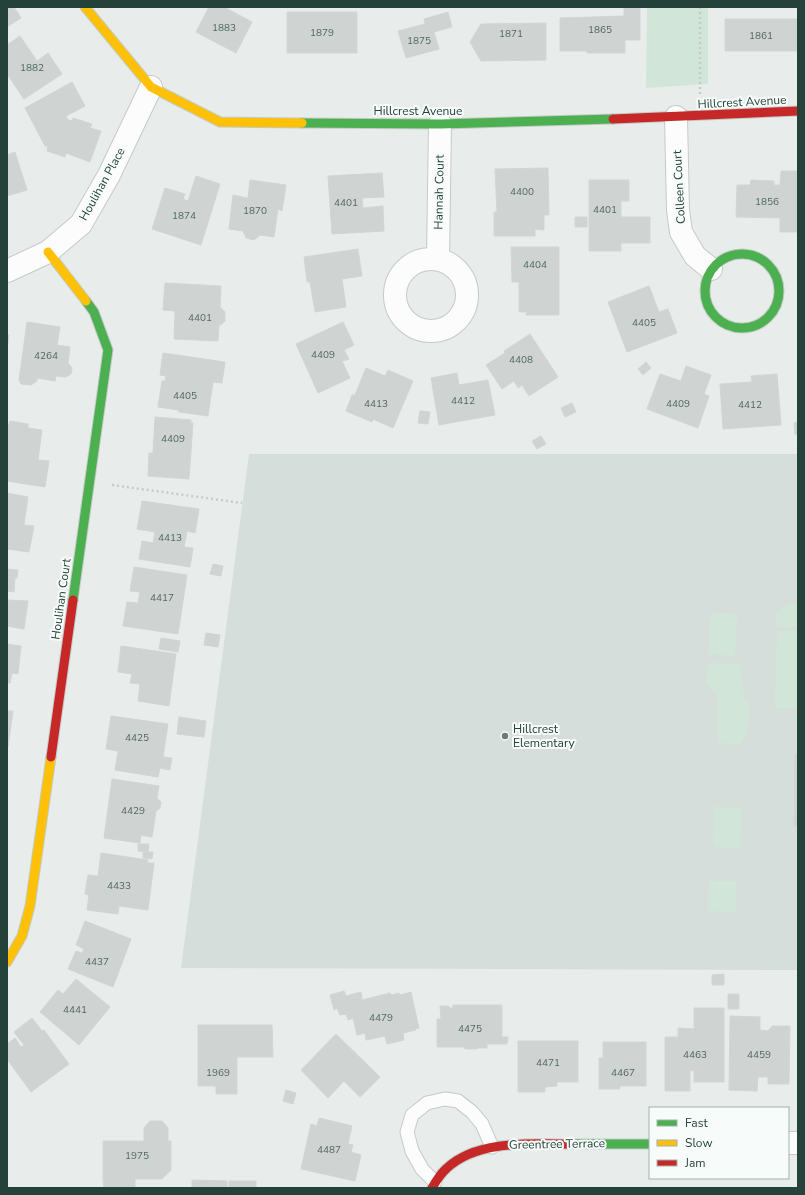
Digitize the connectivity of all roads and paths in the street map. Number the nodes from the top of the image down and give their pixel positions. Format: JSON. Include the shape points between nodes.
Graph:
{"nodes":[{"id":1,"x":85,"y":7,"type":"edge"},
{"id":2,"x":700,"y":7,"type":"edge"},
{"id":3,"x":151,"y":87,"type":"junction"},
{"id":4,"x":798,"y":111,"type":"edge"},
{"id":5,"x":701,"y":116,"type":"junction"},
{"id":6,"x":676,"y":117,"type":"junction"},
{"id":7,"x":440,"y":124,"type":"junction"},
{"id":8,"x":48,"y":252,"type":"junction"},
{"id":9,"x":438,"y":260,"type":"dead end"},
{"id":10,"x":7,"y":270,"type":"edge"},
{"id":11,"x":711,"y":270,"type":"junction"},
{"id":12,"x":90,"y":482,"type":"junction"},
{"id":13,"x":242,"y":503,"type":"dead end"},
{"id":14,"x":7,"y":962,"type":"edge"},
{"id":15,"x":649,"y":1144,"type":"edge"},
{"id":16,"x":492,"y":1147,"type":"junction"},
{"id":17,"x":433,"y":1185,"type":"edge"}],
"edges":[{"from":1,"to":3,"type":"street","name":"Hillcrest Avenue"},
{"from":2,"to":5,"type":"path"},
{"from":3,"to":7,"type":"street","name":"Hillcrest Avenue","via":[[220,122]]},
{"from":3,"to":8,"type":"street","name":"Houlihan Place","via":[[109,175],[81,224]]},
{"from":4,"to":5,"type":"street","name":"Hillcrest Avenue"},
{"from":5,"to":6,"type":"street","name":"Hillcrest Avenue"},
{"from":6,"to":7,"type":"street","name":"Hillcrest Avenue"},
{"from":6,"to":11,"type":"street","name":"Colleen Court","via":[[678,210],[681,232],[695,256]]},
{"from":7,"to":9,"type":"street","name":"Hannah Court"},
{"from":8,"to":10,"type":"street","name":"Houlihan Place"},
{"from":8,"to":12,"type":"street","name":"Houlihan Court","via":[[94,312],[108,350]]},
{"from":11,"to":11,"type":"street","via":[[704,293],[707,305],[722,323],[734,328],[746,328],[758,325],[768,318],[779,296],[779,283],[766,262],[755,255],[731,254],[719,260]]},
{"from":12,"to":13,"type":"path"},
{"from":12,"to":14,"type":"street","name":"Houlihan Court","via":[[30,906],[22,936]]},
{"from":15,"to":16,"type":"street","name":"Greentree Terrace","via":[[512,1144]]},
{"from":16,"to":17,"type":"street","name":"Greentree Terrace","via":[[470,1153],[448,1165]]},
{"from":16,"to":17,"type":"lane","via":[[482,1124],[458,1101],[445,1099],[427,1103],[412,1115],[407,1132],[412,1151]]}]}
